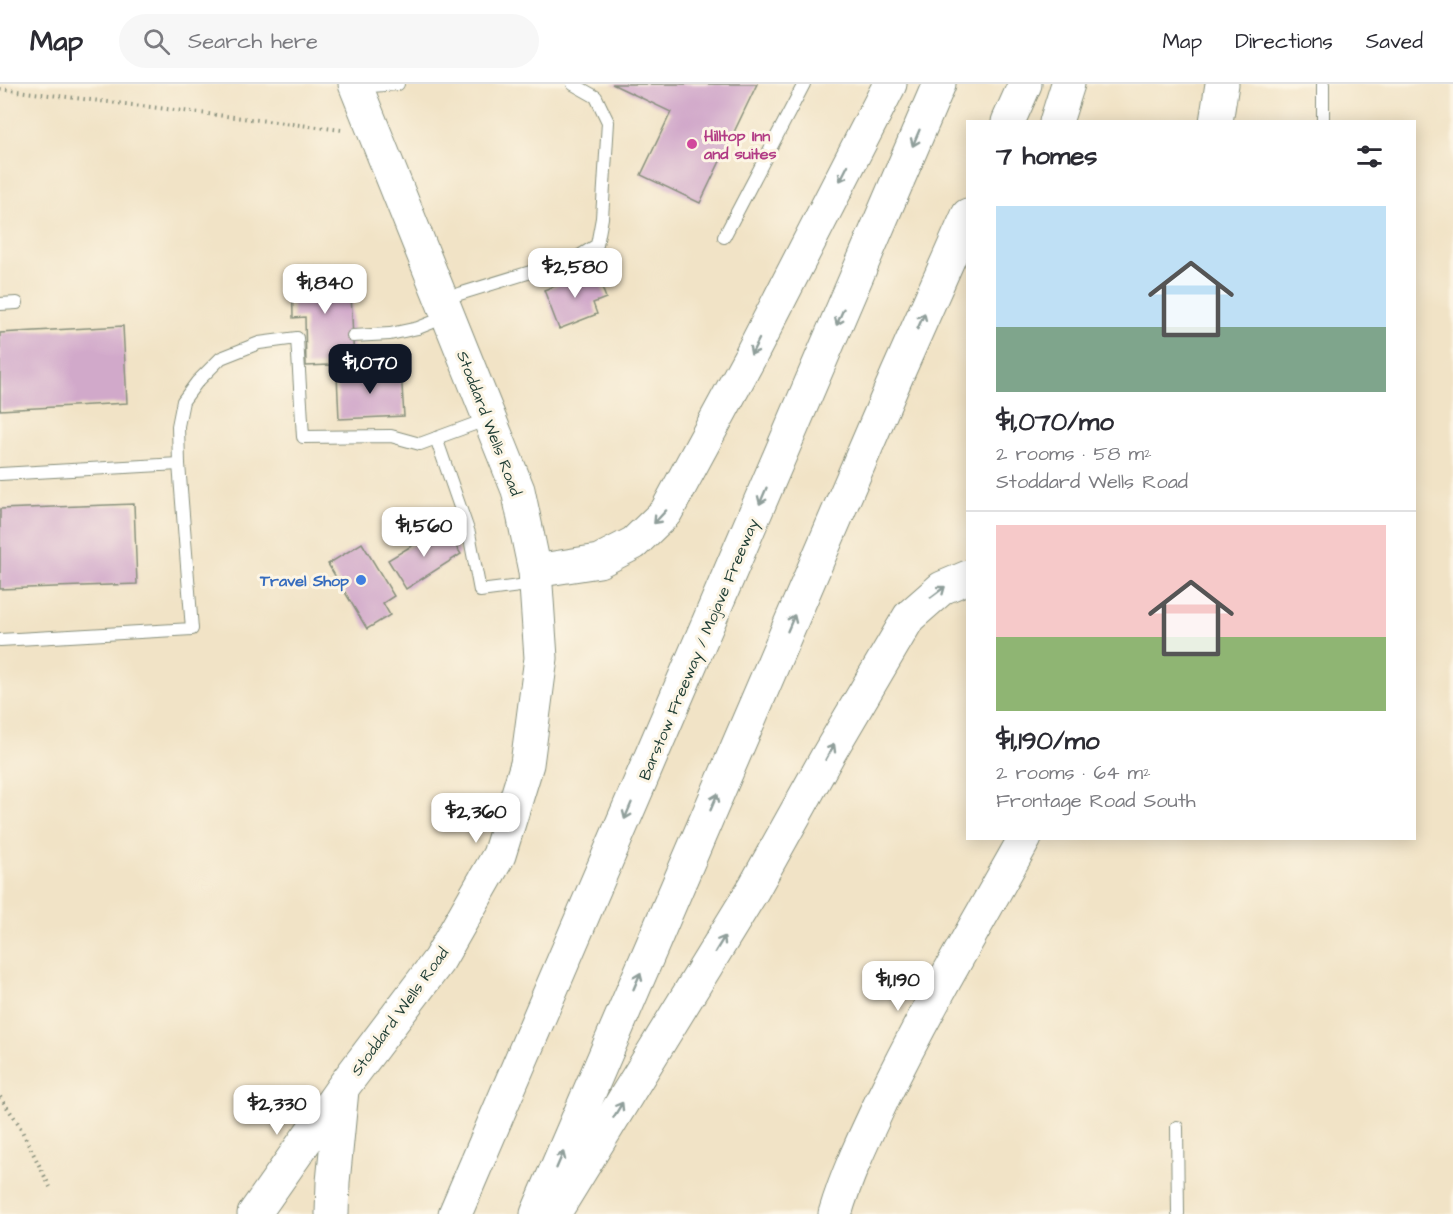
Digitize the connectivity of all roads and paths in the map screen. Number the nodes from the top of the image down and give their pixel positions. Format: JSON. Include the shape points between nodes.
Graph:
{"nodes":[{"id":1,"x":398,"y":84,"type":"edge"},
{"id":2,"x":573,"y":84,"type":"edge"},
{"id":3,"x":804,"y":84,"type":"edge"},
{"id":4,"x":890,"y":84,"type":"edge"},
{"id":5,"x":939,"y":84,"type":"edge"},
{"id":6,"x":1025,"y":84,"type":"edge"},
{"id":7,"x":1068,"y":84,"type":"edge"},
{"id":8,"x":1222,"y":84,"type":"edge"},
{"id":9,"x":1323,"y":84,"type":"edge"},
{"id":10,"x":356,"y":86,"type":"edge"},
{"id":11,"x":0,"y":89,"type":"edge"},
{"id":12,"x":1009,"y":120,"type":"edge"},
{"id":13,"x":1057,"y":120,"type":"edge"},
{"id":14,"x":1216,"y":120,"type":"edge"},
{"id":15,"x":1323,"y":120,"type":"edge"},
{"id":16,"x":375,"y":134,"type":"junction"},
{"id":17,"x":966,"y":219,"type":"edge"},
{"id":18,"x":724,"y":237,"type":"dead end"},
{"id":19,"x":0,"y":303,"type":"edge"},
{"id":20,"x":17,"y":303,"type":"dead end"},
{"id":21,"x":445,"y":307,"type":"junction"},
{"id":22,"x":353,"y":336,"type":"dead end"},
{"id":23,"x":489,"y":418,"type":"junction"},
{"id":24,"x":436,"y":438,"type":"junction"},
{"id":25,"x":179,"y":464,"type":"junction"},
{"id":26,"x":0,"y":474,"type":"edge"},
{"id":27,"x":536,"y":577,"type":"junction"},
{"id":28,"x":966,"y":579,"type":"edge"},
{"id":29,"x":0,"y":640,"type":"edge"},
{"id":30,"x":1024,"y":840,"type":"edge"},
{"id":31,"x":343,"y":1087,"type":"junction"},
{"id":32,"x":0,"y":1097,"type":"edge"},
{"id":33,"x":1177,"y":1127,"type":"dead end"},
{"id":34,"x":50,"y":1187,"type":"dead end"},
{"id":35,"x":254,"y":1214,"type":"edge"},
{"id":36,"x":332,"y":1214,"type":"edge"},
{"id":37,"x":455,"y":1214,"type":"edge"},
{"id":38,"x":537,"y":1214,"type":"edge"},
{"id":39,"x":554,"y":1214,"type":"edge"},
{"id":40,"x":835,"y":1214,"type":"edge"},
{"id":41,"x":1178,"y":1214,"type":"edge"}],
"edges":[{"from":1,"to":10,"type":"lane"},
{"from":2,"to":21,"type":"lane","via":[[596,97],[608,122],[597,245],[576,258]]},
{"from":3,"to":18,"type":"lane"},
{"from":4,"to":27,"type":"main road","one_way":true,"via":[[666,512],[634,543],[598,561]]},
{"from":5,"to":37,"type":"main road","name":"Barstow Freeway / Mojave Freeway","one_way":true},
{"from":6,"to":12,"type":"main road"},
{"from":7,"to":13,"type":"main road"},
{"from":8,"to":14,"type":"main road"},
{"from":9,"to":15,"type":"lane"},
{"from":10,"to":16,"type":"main road","name":"Stoddard Wells Road"},
{"from":11,"to":16,"type":"path"},
{"from":16,"to":21,"type":"main road","name":"Stoddard Wells Road"},
{"from":38,"to":17,"type":"main road","one_way":true},
{"from":19,"to":20,"type":"lane"},
{"from":21,"to":22,"type":"lane","via":[[418,328]]},
{"from":21,"to":23,"type":"main road","name":"Stoddard Wells Road"},
{"from":23,"to":24,"type":"lane"},
{"from":23,"to":27,"type":"main road","name":"Stoddard Wells Road","via":[[518,490]]},
{"from":24,"to":25,"type":"lane","via":[[420,444],[391,436],[303,437],[301,338],[259,343],[221,358],[197,382],[183,401],[178,426]]},
{"from":24,"to":27,"type":"lane","via":[[468,533],[480,591]]},
{"from":25,"to":26,"type":"lane"},
{"from":25,"to":29,"type":"lane","via":[[192,629]]},
{"from":27,"to":31,"type":"main road","name":"Stoddard Wells Road","via":[[541,658],[527,764],[499,855],[439,960]]},
{"from":39,"to":28,"type":"main road","one_way":true,"via":[[754,888],[909,617],[942,588]]},
{"from":30,"to":40,"type":"main road","via":[[910,1042],[873,1119]]},
{"from":31,"to":35,"type":"main road","name":"Stoddard Wells Road"},
{"from":31,"to":36,"type":"main road","name":"Stoddard Wells Road"},
{"from":32,"to":34,"type":"path","via":[[18,1123]]},
{"from":33,"to":41,"type":"lane"}]}
